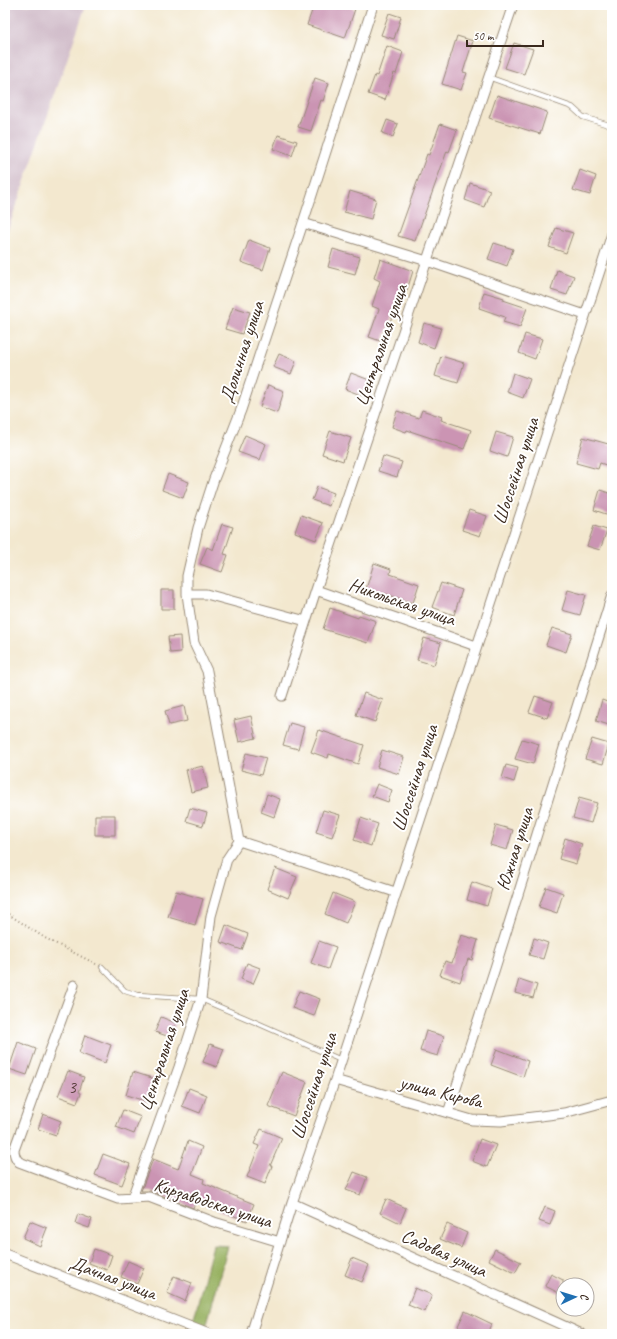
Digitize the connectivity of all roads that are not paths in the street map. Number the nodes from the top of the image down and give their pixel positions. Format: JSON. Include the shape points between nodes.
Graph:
{"nodes":[{"id":1,"x":373,"y":5,"type":"edge"},
{"id":2,"x":513,"y":5,"type":"edge"},
{"id":3,"x":488,"y":77,"type":"junction"},
{"id":4,"x":612,"y":126,"type":"edge"},
{"id":5,"x":303,"y":223,"type":"junction"},
{"id":6,"x":612,"y":234,"type":"edge"},
{"id":7,"x":427,"y":261,"type":"junction"},
{"id":8,"x":585,"y":315,"type":"junction"},
{"id":9,"x":316,"y":590,"type":"junction"},
{"id":10,"x":187,"y":594,"type":"junction"},
{"id":11,"x":612,"y":595,"type":"edge"},
{"id":12,"x":306,"y":621,"type":"junction"},
{"id":13,"x":476,"y":646,"type":"junction"},
{"id":14,"x":282,"y":696,"type":"dead end"},
{"id":15,"x":239,"y":841,"type":"junction"},
{"id":16,"x":395,"y":892,"type":"junction"},
{"id":17,"x":102,"y":967,"type":"road end"},
{"id":18,"x":74,"y":985,"type":"dead end"},
{"id":19,"x":201,"y":999,"type":"junction"},
{"id":20,"x":341,"y":1060,"type":"junction"},
{"id":21,"x":334,"y":1080,"type":"junction"},
{"id":22,"x":612,"y":1100,"type":"edge"},
{"id":23,"x":448,"y":1113,"type":"junction"},
{"id":24,"x":132,"y":1198,"type":"junction"},
{"id":25,"x":292,"y":1203,"type":"junction"},
{"id":26,"x":280,"y":1242,"type":"junction"},
{"id":27,"x":5,"y":1254,"type":"edge"},
{"id":28,"x":210,"y":1334,"type":"edge"},
{"id":29,"x":252,"y":1334,"type":"edge"},
{"id":30,"x":582,"y":1334,"type":"edge"}],
"edges":[{"from":1,"to":5,"type":"street","name":"Долинная улица"},
{"from":2,"to":3,"type":"street","name":"Центральная улица"},
{"from":3,"to":4,"type":"lane","via":[[572,107],[583,117]]},
{"from":3,"to":7,"type":"street","name":"Центральная улица"},
{"from":5,"to":7,"type":"street"},
{"from":5,"to":10,"type":"street","name":"Долинная улица","via":[[241,410],[214,479],[187,576]]},
{"from":6,"to":8,"type":"street","name":"Шоссейная улица"},
{"from":7,"to":8,"type":"street"},
{"from":7,"to":9,"type":"street","name":"Центральная улица"},
{"from":8,"to":13,"type":"street","name":"Шоссейная улица"},
{"from":9,"to":12,"type":"street","name":"Центральная улица"},
{"from":9,"to":13,"type":"street","name":"Никольская улица"},
{"from":10,"to":12,"type":"street","via":[[206,594]]},
{"from":10,"to":15,"type":"street","name":"Долинная улица","via":[[194,643],[208,671]]},
{"from":11,"to":23,"type":"street","name":"Южная улица"},
{"from":12,"to":14,"type":"street","name":"Центральная улица"},
{"from":13,"to":16,"type":"street","name":"Шоссейная улица"},
{"from":15,"to":16,"type":"street"},
{"from":15,"to":19,"type":"street","name":"Центральная улица","via":[[227,859],[211,916]]},
{"from":16,"to":20,"type":"street","name":"Шоссейная улица"},
{"from":17,"to":19,"type":"lane","via":[[125,991],[138,995]]},
{"from":18,"to":24,"type":"street","name":"Кирзаводская улица","via":[[14,1154],[19,1162],[118,1199]]},
{"from":19,"to":20,"type":"lane"},
{"from":19,"to":24,"type":"street","name":"Центральная улица"},
{"from":20,"to":21,"type":"street","name":"Шоссейная улица"},
{"from":21,"to":23,"type":"street","name":"улица Кирова"},
{"from":21,"to":25,"type":"street","name":"Шоссейная улица"},
{"from":22,"to":23,"type":"street","name":"улица Кирова","via":[[564,1113],[501,1121],[472,1120]]},
{"from":24,"to":26,"type":"street","name":"Кирзаводская улица","via":[[149,1196],[214,1222]]},
{"from":25,"to":26,"type":"street","name":"Шоссейная улица"},
{"from":25,"to":30,"type":"street","name":"Садовая улица"},
{"from":26,"to":29,"type":"street","name":"Шоссейная улица"},
{"from":27,"to":28,"type":"street","name":"Дачная улица"}]}
